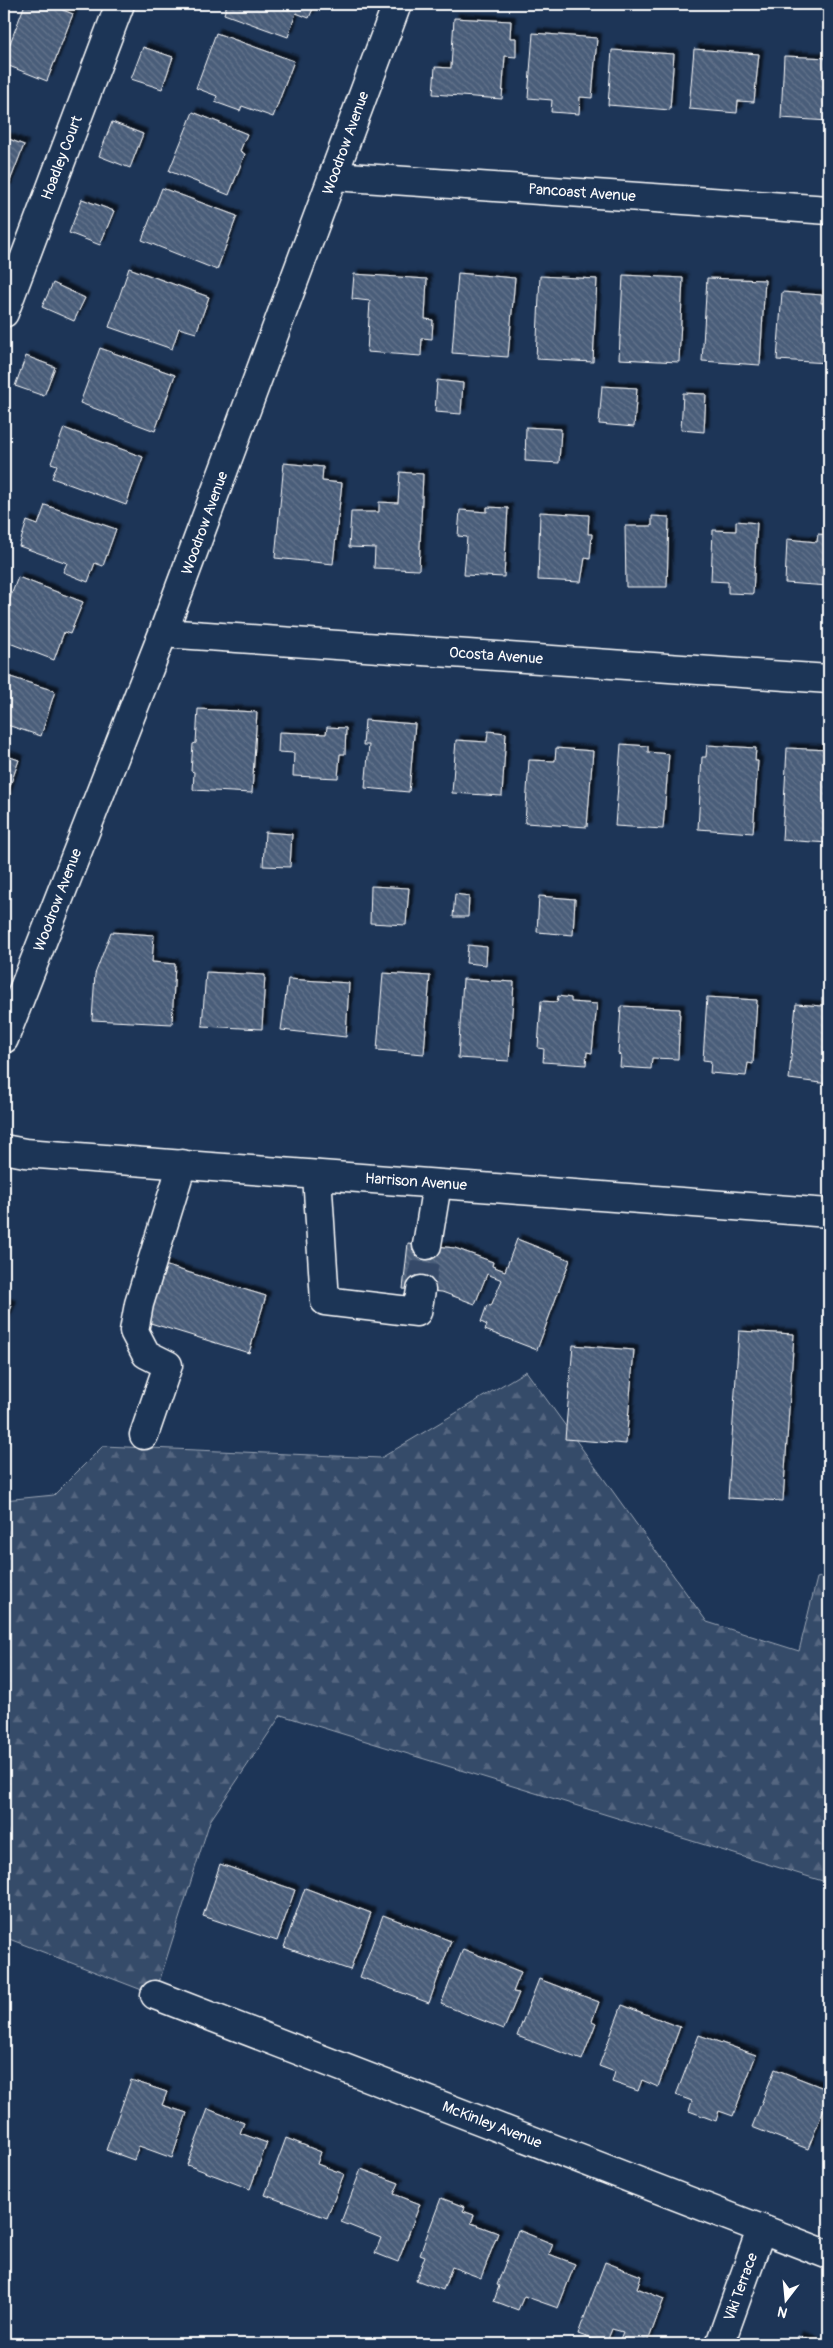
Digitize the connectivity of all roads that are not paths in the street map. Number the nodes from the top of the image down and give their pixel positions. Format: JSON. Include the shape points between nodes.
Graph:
{"nodes":[{"id":1,"x":120,"y":4,"type":"edge"},
{"id":2,"x":397,"y":4,"type":"edge"},
{"id":3,"x":334,"y":176,"type":"junction"},
{"id":4,"x":829,"y":210,"type":"edge"},
{"id":5,"x":4,"y":312,"type":"edge"},
{"id":6,"x":163,"y":633,"type":"junction"},
{"id":7,"x":829,"y":679,"type":"edge"},
{"id":8,"x":4,"y":1039,"type":"edge"},
{"id":9,"x":4,"y":1149,"type":"edge"},
{"id":10,"x":182,"y":1164,"type":"junction"},
{"id":11,"x":317,"y":1175,"type":"junction"},
{"id":12,"x":436,"y":1184,"type":"junction"},
{"id":13,"x":829,"y":1213,"type":"edge"},
{"id":14,"x":427,"y":1245,"type":"tunnel mouth"},
{"id":15,"x":421,"y":1290,"type":"tunnel mouth"},
{"id":16,"x":144,"y":1435,"type":"dead end"},
{"id":17,"x":155,"y":1995,"type":"dead end"},
{"id":18,"x":761,"y":2230,"type":"junction"},
{"id":19,"x":829,"y":2255,"type":"edge"},
{"id":20,"x":720,"y":2344,"type":"edge"}],
"edges":[{"from":1,"to":5,"type":"street","name":"Hoadley Court"},
{"from":2,"to":3,"type":"street","name":"Woodrow Avenue"},
{"from":3,"to":4,"type":"street","name":"Pancoast Avenue"},
{"from":3,"to":6,"type":"street","name":"Woodrow Avenue"},
{"from":6,"to":7,"type":"street","name":"Ocosta Avenue"},
{"from":6,"to":8,"type":"street","name":"Woodrow Avenue"},
{"from":9,"to":10,"type":"street","name":"Harrison Avenue"},
{"from":10,"to":11,"type":"street","name":"Harrison Avenue"},
{"from":10,"to":16,"type":"street","via":[[139,1304],[134,1331],[146,1354],[168,1365]]},
{"from":11,"to":12,"type":"street","name":"Harrison Avenue"},
{"from":11,"to":15,"type":"street","via":[[325,1301],[418,1312]]},
{"from":12,"to":13,"type":"street","name":"Harrison Avenue"},
{"from":12,"to":14,"type":"street"},
{"from":17,"to":18,"type":"street","name":"McKinley Avenue"},
{"from":18,"to":19,"type":"street","name":"McKinley Avenue"},
{"from":18,"to":20,"type":"street","name":"Viki Terrace"}]}
